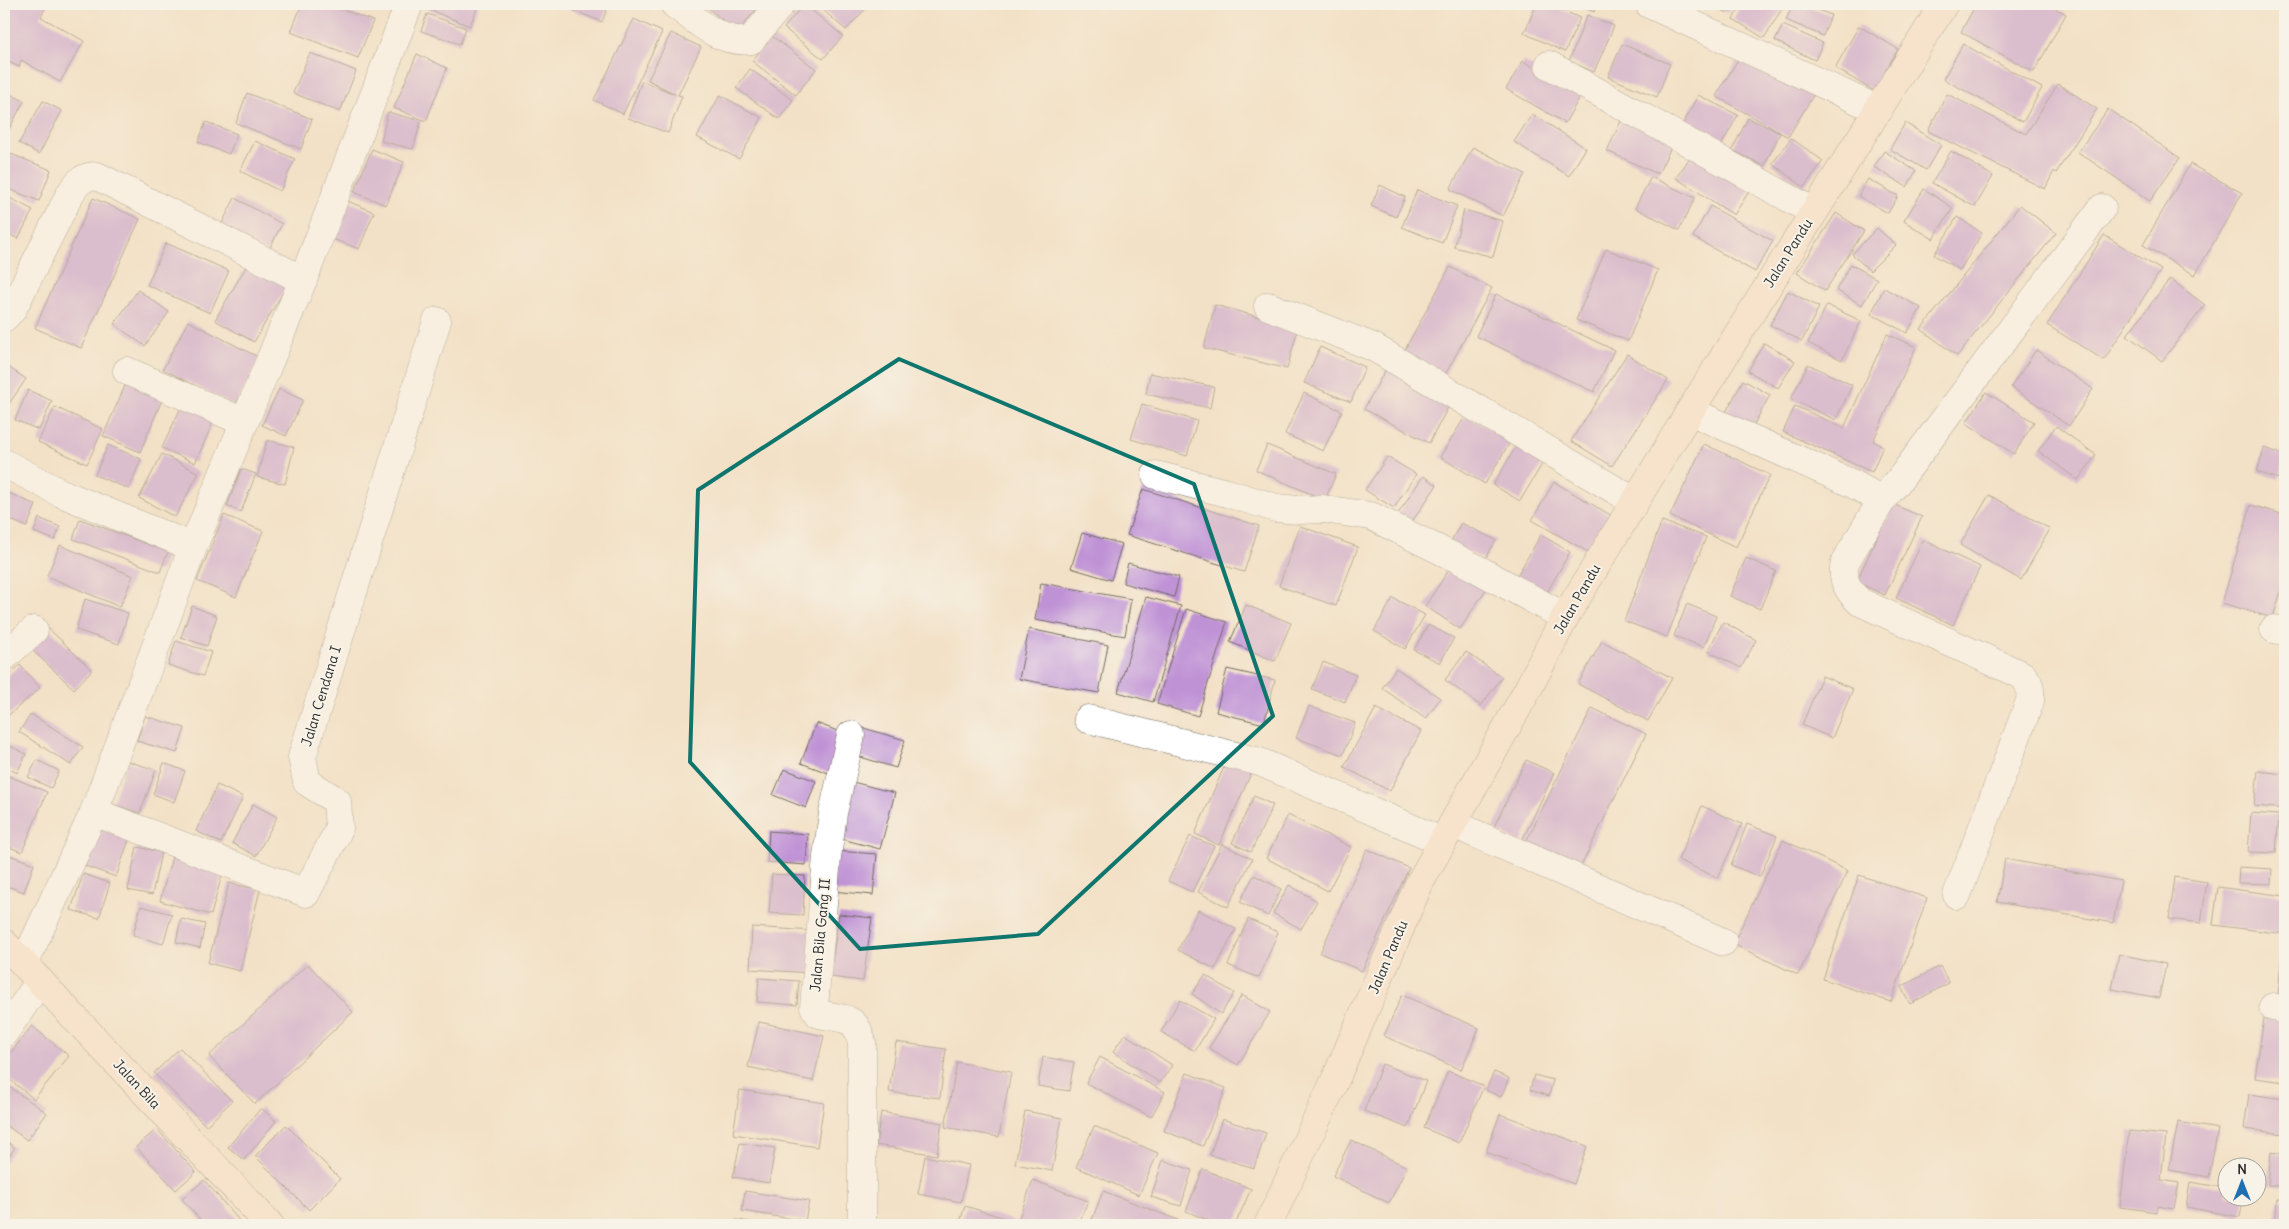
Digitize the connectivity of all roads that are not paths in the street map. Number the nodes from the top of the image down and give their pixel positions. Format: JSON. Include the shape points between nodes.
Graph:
{"nodes":[{"id":1,"x":409,"y":4,"type":"edge"},
{"id":2,"x":674,"y":4,"type":"edge"},
{"id":3,"x":781,"y":4,"type":"edge"},
{"id":4,"x":1648,"y":4,"type":"edge"},
{"id":5,"x":1944,"y":4,"type":"edge"},
{"id":6,"x":1549,"y":65,"type":"dead end"},
{"id":7,"x":1879,"y":110,"type":"junction"},
{"id":8,"x":2102,"y":208,"type":"dead end"},
{"id":9,"x":1814,"y":212,"type":"junction"},
{"id":10,"x":303,"y":280,"type":"junction"},
{"id":11,"x":1268,"y":306,"type":"dead end"},
{"id":12,"x":4,"y":318,"type":"edge"},
{"id":13,"x":437,"y":321,"type":"dead end"},
{"id":14,"x":127,"y":370,"type":"dead end"},
{"id":15,"x":1690,"y":411,"type":"junction"},
{"id":16,"x":244,"y":422,"type":"junction"},
{"id":17,"x":4,"y":462,"type":"edge"},
{"id":18,"x":1156,"y":476,"type":"dead end"},
{"id":19,"x":1882,"y":500,"type":"junction"},
{"id":20,"x":1634,"y":501,"type":"junction"},
{"id":21,"x":194,"y":547,"type":"junction"},
{"id":22,"x":1565,"y":617,"type":"junction"},
{"id":23,"x":34,"y":630,"type":"dead end"},
{"id":24,"x":4,"y":657,"type":"edge"},
{"id":25,"x":1088,"y":719,"type":"dead end"},
{"id":26,"x":851,"y":735,"type":"dead end"},
{"id":27,"x":94,"y":812,"type":"junction"},
{"id":28,"x":1447,"y":833,"type":"junction"},
{"id":29,"x":1957,"y":895,"type":"dead end"},
{"id":30,"x":4,"y":942,"type":"edge"},
{"id":31,"x":1723,"y":942,"type":"dead end"},
{"id":32,"x":32,"y":972,"type":"junction"},
{"id":33,"x":4,"y":1034,"type":"edge"},
{"id":34,"x":270,"y":1225,"type":"edge"},
{"id":35,"x":862,"y":1225,"type":"edge"},
{"id":36,"x":1268,"y":1225,"type":"edge"}],
"edges":[{"from":1,"to":10,"type":"street"},
{"from":2,"to":3,"type":"street","via":[[717,36],[738,41],[751,40]]},
{"from":4,"to":7,"type":"street"},
{"from":5,"to":7,"type":"main road","name":"Jalan Pandu"},
{"from":6,"to":9,"type":"street"},
{"from":7,"to":9,"type":"main road","name":"Jalan Pandu"},
{"from":8,"to":19,"type":"street"},
{"from":9,"to":15,"type":"main road","name":"Jalan Pandu"},
{"from":10,"to":12,"type":"street","via":[[97,176],[88,176],[70,194],[12,310]]},
{"from":10,"to":16,"type":"street"},
{"from":11,"to":20,"type":"street","via":[[1373,347]]},
{"from":13,"to":27,"type":"street","name":"Jalan Cendana I","via":[[302,756],[307,782],[337,801],[339,829],[306,893]]},
{"from":14,"to":16,"type":"street"},
{"from":15,"to":19,"type":"street"},
{"from":15,"to":20,"type":"main road","name":"Jalan Pandu"},
{"from":16,"to":21,"type":"street"},
{"from":17,"to":21,"type":"street","via":[[61,493]]},
{"from":18,"to":22,"type":"street","via":[[1276,508],[1323,509],[1371,516]]},
{"from":19,"to":29,"type":"street","via":[[1846,562],[1843,572],[1851,592],[1860,602],[2022,675],[2031,690],[2030,701]]},
{"from":20,"to":22,"type":"main road","name":"Jalan Pandu"},
{"from":21,"to":27,"type":"street"},
{"from":22,"to":28,"type":"main road","name":"Jalan Pandu"},
{"from":23,"to":24,"type":"street"},
{"from":25,"to":28,"type":"street","via":[[1260,762]]},
{"from":26,"to":35,"type":"street","name":"Jalan Bila Gang II","via":[[826,857],[814,1007],[818,1014],[849,1019],[860,1034]]},
{"from":27,"to":32,"type":"street"},
{"from":28,"to":31,"type":"street"},
{"from":28,"to":36,"type":"main road","name":"Jalan Pandu","via":[[1419,884],[1336,1078]]},
{"from":30,"to":32,"type":"main road","name":"Jalan Bila"},
{"from":32,"to":33,"type":"street"},
{"from":32,"to":34,"type":"main road","name":"Jalan Bila"}]}
